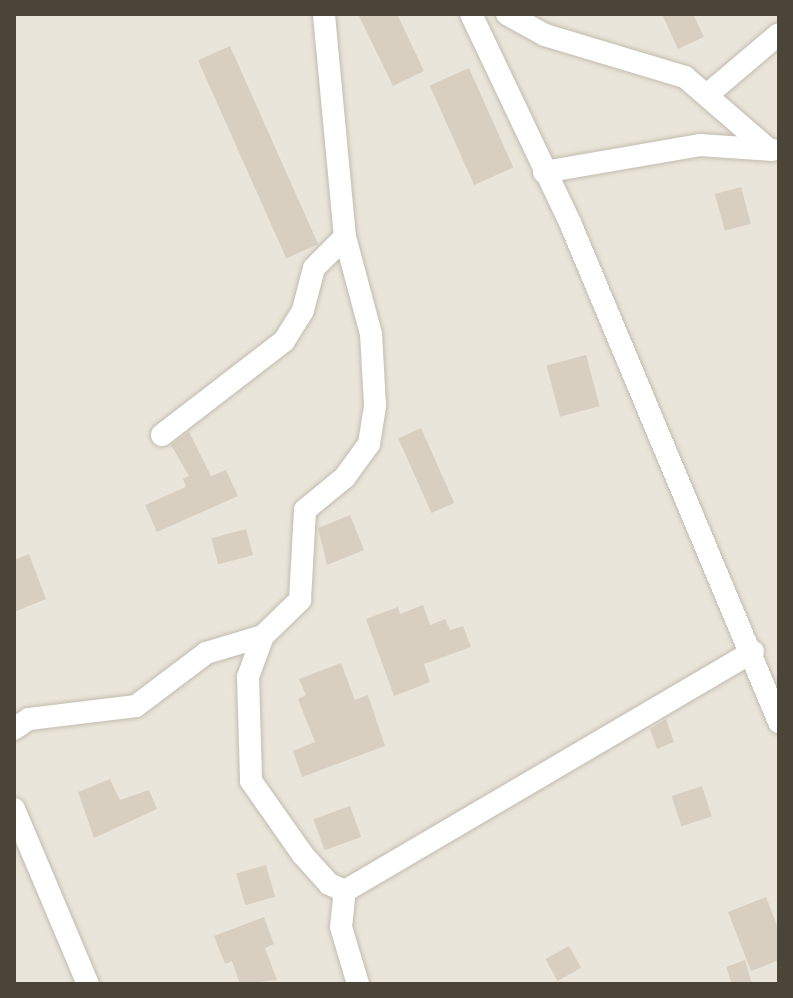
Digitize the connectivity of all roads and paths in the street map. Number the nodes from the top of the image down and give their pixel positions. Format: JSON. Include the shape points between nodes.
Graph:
{"nodes":[{"id":1,"x":324,"y":14,"type":"edge"},
{"id":2,"x":471,"y":14,"type":"edge"},
{"id":3,"x":507,"y":14,"type":"edge"},
{"id":4,"x":779,"y":34,"type":"edge"},
{"id":5,"x":707,"y":95,"type":"junction"},
{"id":6,"x":774,"y":150,"type":"edge"},
{"id":7,"x":544,"y":172,"type":"junction"},
{"id":8,"x":345,"y":237,"type":"junction"},
{"id":9,"x":162,"y":435,"type":"dead end"},
{"id":10,"x":263,"y":636,"type":"junction"},
{"id":11,"x":753,"y":652,"type":"junction"},
{"id":12,"x":779,"y":722,"type":"edge"},
{"id":13,"x":14,"y":729,"type":"edge"},
{"id":14,"x":14,"y":809,"type":"edge"},
{"id":15,"x":345,"y":891,"type":"junction"},
{"id":16,"x":88,"y":984,"type":"edge"},
{"id":17,"x":358,"y":984,"type":"edge"}],
"edges":[{"from":1,"to":8,"type":"street"},
{"from":2,"to":7,"type":"street"},
{"from":3,"to":5,"type":"street","via":[[545,35],[685,77]]},
{"from":4,"to":5,"type":"street"},
{"from":5,"to":6,"type":"street"},
{"from":6,"to":7,"type":"street","via":[[700,145]]},
{"from":7,"to":11,"type":"street"},
{"from":8,"to":9,"type":"street","via":[[314,268],[303,310],[284,341]]},
{"from":8,"to":10,"type":"street","via":[[376,362],[369,444],[345,477],[305,510],[300,600]]},
{"from":10,"to":13,"type":"street","via":[[206,653],[136,706],[29,719]]},
{"from":10,"to":15,"type":"street","via":[[248,677],[251,781],[303,855],[329,884]]},
{"from":11,"to":12,"type":"street"},
{"from":11,"to":15,"type":"street"},
{"from":14,"to":16,"type":"street"},
{"from":15,"to":17,"type":"street","via":[[341,927]]}]}
